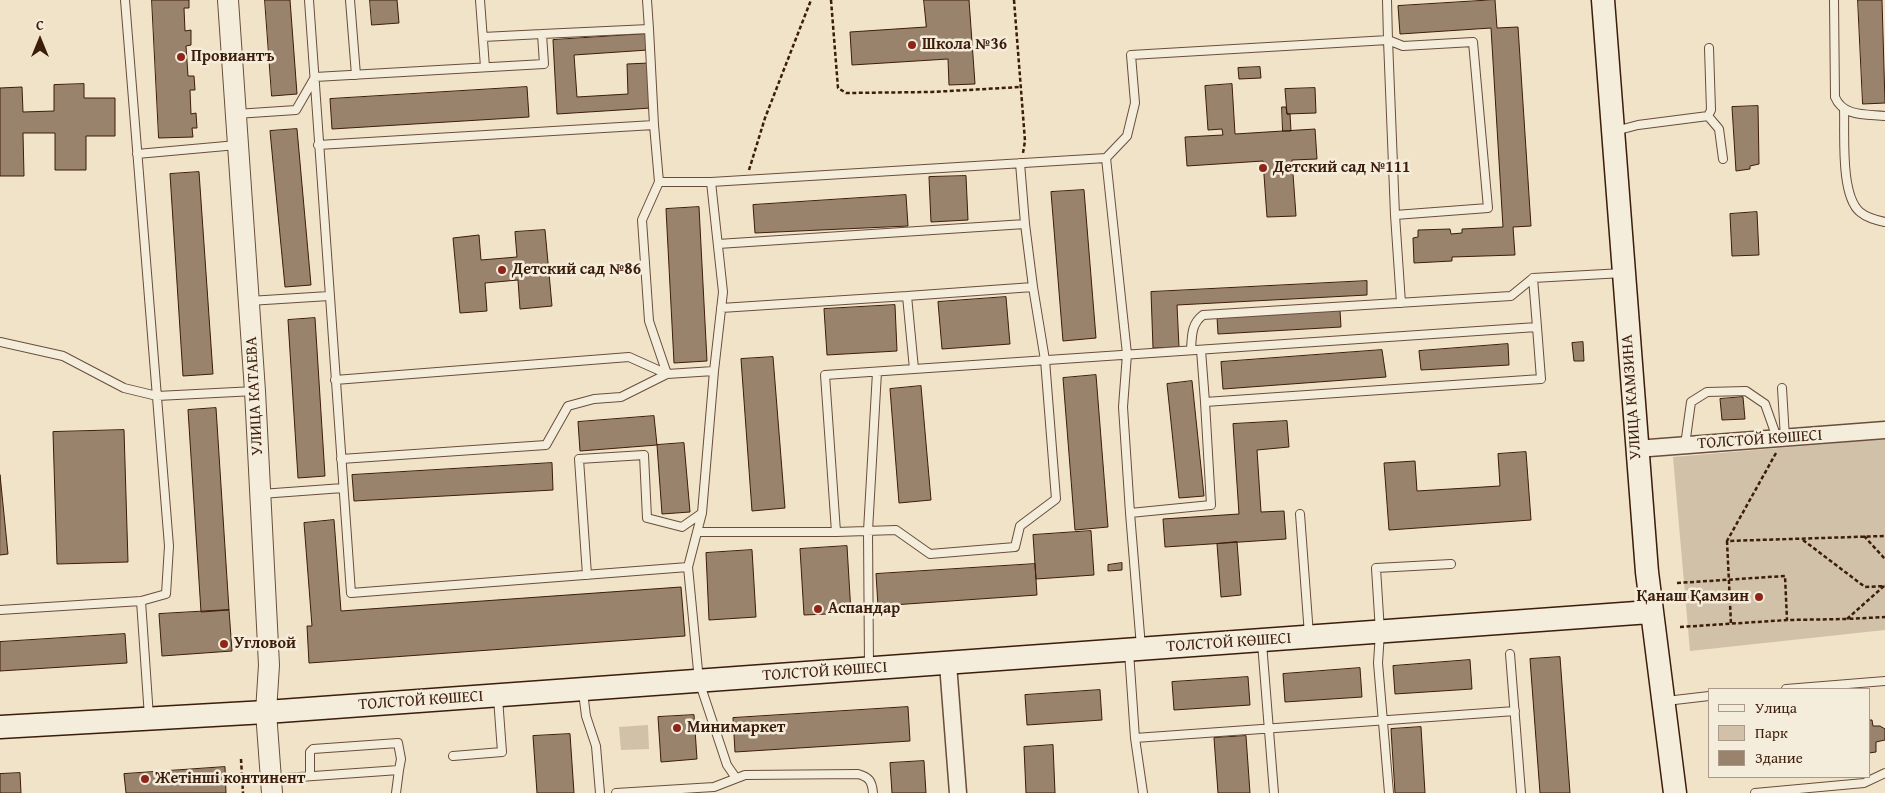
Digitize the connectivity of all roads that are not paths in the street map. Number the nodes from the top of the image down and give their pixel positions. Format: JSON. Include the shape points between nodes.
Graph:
{"nodes":[{"id":1,"x":125,"y":0,"type":"edge"},
{"id":2,"x":228,"y":0,"type":"edge"},
{"id":3,"x":309,"y":0,"type":"edge"},
{"id":4,"x":350,"y":0,"type":"edge"},
{"id":5,"x":480,"y":0,"type":"edge"},
{"id":6,"x":647,"y":0,"type":"edge"},
{"id":7,"x":1387,"y":0,"type":"edge"},
{"id":8,"x":1603,"y":0,"type":"edge"},
{"id":9,"x":1834,"y":0,"type":"edge"},
{"id":10,"x":649,"y":29,"type":"junction"},
{"id":11,"x":542,"y":34,"type":"junction"},
{"id":12,"x":483,"y":37,"type":"junction"},
{"id":13,"x":1388,"y":40,"type":"junction"},
{"id":14,"x":1709,"y":48,"type":"dead end"},
{"id":15,"x":485,"y":67,"type":"junction"},
{"id":16,"x":356,"y":74,"type":"junction"},
{"id":17,"x":314,"y":77,"type":"junction"},
{"id":18,"x":1844,"y":109,"type":"junction"},
{"id":19,"x":236,"y":114,"type":"junction"},
{"id":20,"x":1708,"y":116,"type":"junction"},
{"id":21,"x":1885,"y":116,"type":"edge"},
{"id":22,"x":654,"y":125,"type":"junction"},
{"id":23,"x":1613,"y":131,"type":"junction"},
{"id":24,"x":238,"y":145,"type":"junction"},
{"id":25,"x":318,"y":145,"type":"junction"},
{"id":26,"x":137,"y":154,"type":"junction"},
{"id":27,"x":1106,"y":158,"type":"junction"},
{"id":28,"x":1723,"y":159,"type":"dead end"},
{"id":29,"x":1020,"y":163,"type":"junction"},
{"id":30,"x":659,"y":182,"type":"junction"},
{"id":31,"x":711,"y":182,"type":"junction"},
{"id":32,"x":1395,"y":215,"type":"junction"},
{"id":33,"x":1885,"y":222,"type":"edge"},
{"id":34,"x":1025,"y":224,"type":"junction"},
{"id":35,"x":718,"y":244,"type":"junction"},
{"id":36,"x":1623,"y":273,"type":"junction"},
{"id":37,"x":1533,"y":278,"type":"junction"},
{"id":38,"x":1033,"y":288,"type":"junction"},
{"id":39,"x":329,"y":296,"type":"junction"},
{"id":40,"x":907,"y":296,"type":"junction"},
{"id":41,"x":249,"y":302,"type":"junction"},
{"id":42,"x":1401,"y":303,"type":"junction"},
{"id":43,"x":721,"y":308,"type":"junction"},
{"id":44,"x":1537,"y":327,"type":"junction"},
{"id":45,"x":0,"y":342,"type":"edge"},
{"id":46,"x":1191,"y":350,"type":"junction"},
{"id":47,"x":1201,"y":350,"type":"junction"},
{"id":48,"x":1127,"y":354,"type":"junction"},
{"id":49,"x":1045,"y":360,"type":"junction"},
{"id":50,"x":914,"y":369,"type":"junction"},
{"id":51,"x":714,"y":371,"type":"junction"},
{"id":52,"x":877,"y":372,"type":"junction"},
{"id":53,"x":667,"y":374,"type":"junction"},
{"id":54,"x":335,"y":380,"type":"junction"},
{"id":55,"x":1782,"y":388,"type":"dead end"},
{"id":56,"x":255,"y":391,"type":"junction"},
{"id":57,"x":157,"y":396,"type":"junction"},
{"id":58,"x":1205,"y":402,"type":"junction"},
{"id":59,"x":1885,"y":430,"type":"edge"},
{"id":60,"x":1781,"y":438,"type":"junction"},
{"id":61,"x":1685,"y":445,"type":"junction"},
{"id":62,"x":1636,"y":449,"type":"junction"},
{"id":63,"x":341,"y":459,"type":"junction"},
{"id":64,"x":343,"y":488,"type":"junction"},
{"id":65,"x":260,"y":494,"type":"junction"},
{"id":66,"x":702,"y":513,"type":"junction"},
{"id":67,"x":1130,"y":514,"type":"junction"},
{"id":68,"x":1300,"y":514,"type":"dead end"},
{"id":69,"x":868,"y":531,"type":"junction"},
{"id":70,"x":697,"y":532,"type":"junction"},
{"id":71,"x":836,"y":532,"type":"junction"},
{"id":72,"x":1451,"y":564,"type":"dead end"},
{"id":73,"x":688,"y":567,"type":"junction"},
{"id":74,"x":586,"y":575,"type":"junction"},
{"id":75,"x":141,"y":601,"type":"junction"},
{"id":76,"x":0,"y":610,"type":"edge"},
{"id":77,"x":1650,"y":612,"type":"junction"},
{"id":78,"x":1380,"y":632,"type":"junction"},
{"id":79,"x":1309,"y":637,"type":"junction"},
{"id":80,"x":1262,"y":641,"type":"junction"},
{"id":81,"x":1135,"y":650,"type":"junction"},
{"id":82,"x":1510,"y":654,"type":"dead end"},
{"id":83,"x":948,"y":664,"type":"junction"},
{"id":84,"x":869,"y":669,"type":"junction"},
{"id":85,"x":1885,"y":680,"type":"edge"},
{"id":86,"x":699,"y":681,"type":"junction"},
{"id":87,"x":1797,"y":688,"type":"edge"},
{"id":88,"x":583,"y":689,"type":"junction"},
{"id":89,"x":498,"y":696,"type":"junction"},
{"id":90,"x":1708,"y":696,"type":"edge"},
{"id":91,"x":1662,"y":701,"type":"junction"},
{"id":92,"x":266,"y":712,"type":"junction"},
{"id":93,"x":1515,"y":712,"type":"junction"},
{"id":94,"x":149,"y":718,"type":"junction"},
{"id":95,"x":1383,"y":721,"type":"junction"},
{"id":96,"x":0,"y":727,"type":"edge"},
{"id":97,"x":1269,"y":729,"type":"junction"},
{"id":98,"x":1135,"y":738,"type":"junction"},
{"id":99,"x":453,"y":756,"type":"dead end"},
{"id":100,"x":399,"y":770,"type":"junction"},
{"id":101,"x":1885,"y":773,"type":"edge"},
{"id":102,"x":310,"y":776,"type":"junction"},
{"id":103,"x":736,"y":778,"type":"junction"},
{"id":104,"x":272,"y":786,"type":"edge"},
{"id":105,"x":396,"y":793,"type":"edge"},
{"id":106,"x":600,"y":793,"type":"edge"},
{"id":107,"x":616,"y":793,"type":"edge"},
{"id":108,"x":873,"y":793,"type":"edge"},
{"id":109,"x":958,"y":793,"type":"edge"},
{"id":110,"x":1143,"y":793,"type":"edge"},
{"id":111,"x":1274,"y":793,"type":"edge"},
{"id":112,"x":1389,"y":793,"type":"edge"},
{"id":113,"x":1521,"y":793,"type":"edge"},
{"id":114,"x":1675,"y":793,"type":"edge"},
{"id":115,"x":1755,"y":793,"type":"edge"}],
"edges":[{"from":1,"to":26,"type":"lane"},
{"from":2,"to":19,"type":"street","name":"УЛИЦА КАТАЕВА"},
{"from":3,"to":17,"type":"lane"},
{"from":4,"to":16,"type":"lane"},
{"from":5,"to":12,"type":"lane"},
{"from":6,"to":10,"type":"lane"},
{"from":7,"to":13,"type":"lane"},
{"from":8,"to":23,"type":"main road","name":"УЛИЦА КАМЗИНА"},
{"from":9,"to":18,"type":"lane","via":[[1835,97]]},
{"from":10,"to":11,"type":"lane"},
{"from":10,"to":22,"type":"lane"},
{"from":11,"to":12,"type":"lane"},
{"from":11,"to":15,"type":"lane","via":[[544,64]]},
{"from":12,"to":15,"type":"lane"},
{"from":13,"to":27,"type":"lane","via":[[1131,55],[1135,103],[1127,136]]},
{"from":13,"to":32,"type":"lane"},
{"from":13,"to":32,"type":"lane","via":[[1403,46],[1473,42],[1488,208]]},
{"from":14,"to":20,"type":"lane","via":[[1711,110]]},
{"from":15,"to":16,"type":"lane"},
{"from":16,"to":17,"type":"lane"},
{"from":17,"to":19,"type":"lane","via":[[296,110]]},
{"from":17,"to":25,"type":"lane"},
{"from":18,"to":21,"type":"lane","via":[[1858,114]]},
{"from":18,"to":33,"type":"lane","via":[[1846,178],[1852,200],[1858,212]]},
{"from":19,"to":24,"type":"street","name":"УЛИЦА КАТАЕВА"},
{"from":20,"to":23,"type":"lane"},
{"from":20,"to":28,"type":"lane","via":[[1719,129]]},
{"from":22,"to":25,"type":"lane"},
{"from":22,"to":30,"type":"lane"},
{"from":23,"to":36,"type":"main road","name":"УЛИЦА КАМЗИНА"},
{"from":24,"to":26,"type":"lane"},
{"from":24,"to":41,"type":"street","name":"УЛИЦА КАТАЕВА"},
{"from":25,"to":39,"type":"lane"},
{"from":26,"to":57,"type":"lane"},
{"from":27,"to":29,"type":"lane"},
{"from":27,"to":48,"type":"lane"},
{"from":29,"to":31,"type":"lane"},
{"from":29,"to":34,"type":"lane"},
{"from":30,"to":31,"type":"lane"},
{"from":30,"to":53,"type":"lane","via":[[642,220],[649,321]]},
{"from":31,"to":35,"type":"lane"},
{"from":32,"to":42,"type":"lane"},
{"from":34,"to":35,"type":"lane"},
{"from":34,"to":38,"type":"lane"},
{"from":35,"to":43,"type":"lane","via":[[723,292]]},
{"from":36,"to":37,"type":"lane"},
{"from":36,"to":62,"type":"main road","name":"УЛИЦА КАМЗИНА"},
{"from":37,"to":42,"type":"lane","via":[[1511,296]]},
{"from":37,"to":44,"type":"lane"},
{"from":38,"to":40,"type":"lane"},
{"from":38,"to":49,"type":"lane"},
{"from":39,"to":41,"type":"lane"},
{"from":39,"to":54,"type":"lane"},
{"from":40,"to":43,"type":"lane"},
{"from":40,"to":50,"type":"lane"},
{"from":41,"to":56,"type":"street","name":"УЛИЦА КАТАЕВА"},
{"from":42,"to":46,"type":"lane","via":[[1203,315],[1196,320],[1192,330]]},
{"from":43,"to":51,"type":"lane"},
{"from":44,"to":47,"type":"lane"},
{"from":44,"to":58,"type":"lane","via":[[1541,379]]},
{"from":45,"to":57,"type":"lane","via":[[63,356],[124,388]]},
{"from":46,"to":47,"type":"lane"},
{"from":46,"to":48,"type":"lane"},
{"from":47,"to":58,"type":"lane"},
{"from":48,"to":49,"type":"lane"},
{"from":48,"to":67,"type":"lane","via":[[1123,407]]},
{"from":49,"to":50,"type":"lane"},
{"from":49,"to":69,"type":"lane","via":[[1056,500],[1020,526],[1015,547],[930,554],[896,530]]},
{"from":50,"to":52,"type":"lane"},
{"from":51,"to":53,"type":"lane"},
{"from":51,"to":66,"type":"lane"},
{"from":52,"to":69,"type":"lane"},
{"from":52,"to":71,"type":"lane","via":[[825,375]]},
{"from":53,"to":54,"type":"lane","via":[[629,357]]},
{"from":53,"to":63,"type":"lane","via":[[621,397],[594,399],[568,406],[546,445]]},
{"from":54,"to":63,"type":"lane"},
{"from":55,"to":60,"type":"lane"},
{"from":56,"to":57,"type":"lane"},
{"from":56,"to":65,"type":"street","name":"УЛИЦА КАТАЕВА"},
{"from":57,"to":75,"type":"lane","via":[[169,546],[166,594]]},
{"from":58,"to":67,"type":"lane","via":[[1211,505]]},
{"from":59,"to":60,"type":"street","name":"ТОЛСТОЙ КӨШЕСІ"},
{"from":60,"to":61,"type":"street","name":"ТОЛСТОЙ КӨШЕСІ"},
{"from":60,"to":61,"type":"lane","via":[[1766,404],[1746,391],[1724,390],[1706,392],[1691,402]]},
{"from":61,"to":62,"type":"street","name":"ТОЛСТОЙ КӨШЕСІ"},
{"from":62,"to":77,"type":"main road","name":"УЛИЦА КАМЗИНА"},
{"from":63,"to":64,"type":"lane"},
{"from":64,"to":65,"type":"lane"},
{"from":64,"to":74,"type":"lane","via":[[351,593]]},
{"from":65,"to":92,"type":"street","name":"УЛИЦА КАТАЕВА","via":[[269,665]]},
{"from":66,"to":70,"type":"lane"},
{"from":66,"to":74,"type":"lane","via":[[682,527],[647,518],[644,455],[578,459]]},
{"from":67,"to":81,"type":"lane"},
{"from":68,"to":79,"type":"lane"},
{"from":69,"to":71,"type":"lane"},
{"from":69,"to":84,"type":"lane"},
{"from":70,"to":71,"type":"lane"},
{"from":70,"to":73,"type":"lane"},
{"from":72,"to":78,"type":"lane","via":[[1376,568]]},
{"from":73,"to":74,"type":"lane"},
{"from":73,"to":86,"type":"lane"},
{"from":75,"to":76,"type":"lane"},
{"from":75,"to":94,"type":"lane"},
{"from":77,"to":78,"type":"main road","name":"ТОЛСТОЙ КӨШЕСІ"},
{"from":77,"to":91,"type":"main road","name":"УЛИЦА КАМЗИНА"},
{"from":78,"to":79,"type":"main road","name":"ТОЛСТОЙ КӨШЕСІ"},
{"from":78,"to":95,"type":"lane","via":[[1378,663]]},
{"from":79,"to":80,"type":"main road","name":"ТОЛСТОЙ КӨШЕСІ"},
{"from":80,"to":81,"type":"main road","name":"ТОЛСТОЙ КӨШЕСІ"},
{"from":80,"to":97,"type":"lane"},
{"from":81,"to":83,"type":"main road","name":"ТОЛСТОЙ КӨШЕСІ"},
{"from":81,"to":98,"type":"lane"},
{"from":82,"to":93,"type":"lane"},
{"from":83,"to":84,"type":"main road","name":"ТОЛСТОЙ КӨШЕСІ"},
{"from":83,"to":109,"type":"street"},
{"from":84,"to":86,"type":"main road","name":"ТОЛСТОЙ КӨШЕСІ"},
{"from":85,"to":87,"type":"lane"},
{"from":86,"to":88,"type":"main road","name":"ТОЛСТОЙ КӨШЕСІ"},
{"from":86,"to":103,"type":"lane","via":[[727,765]]},
{"from":88,"to":89,"type":"main road","name":"ТОЛСТОЙ КӨШЕСІ"},
{"from":88,"to":106,"type":"lane","via":[[586,716],[596,746]]},
{"from":89,"to":92,"type":"main road","name":"ТОЛСТОЙ КӨШЕСІ"},
{"from":89,"to":99,"type":"lane","via":[[502,752]]},
{"from":90,"to":91,"type":"lane"},
{"from":91,"to":114,"type":"main road","name":"УЛИЦА КАМЗИНА"},
{"from":92,"to":94,"type":"main road","name":"ТОЛСТОЙ КӨШЕСІ"},
{"from":92,"to":104,"type":"street","name":"УЛИЦА КАТАЕВА"},
{"from":93,"to":95,"type":"lane"},
{"from":93,"to":113,"type":"lane"},
{"from":94,"to":96,"type":"main road","name":"ТОЛСТОЙ КӨШЕСІ"},
{"from":95,"to":97,"type":"lane"},
{"from":95,"to":112,"type":"lane"},
{"from":97,"to":98,"type":"lane"},
{"from":97,"to":111,"type":"lane"},
{"from":98,"to":110,"type":"lane"},
{"from":100,"to":102,"type":"lane"},
{"from":100,"to":102,"type":"lane","via":[[398,743],[313,749],[310,752]]},
{"from":100,"to":105,"type":"lane"},
{"from":101,"to":115,"type":"lane","via":[[1864,783]]},
{"from":102,"to":104,"type":"lane"},
{"from":103,"to":107,"type":"lane","via":[[714,787]]},
{"from":103,"to":108,"type":"lane","via":[[858,774],[867,776]]}]}
